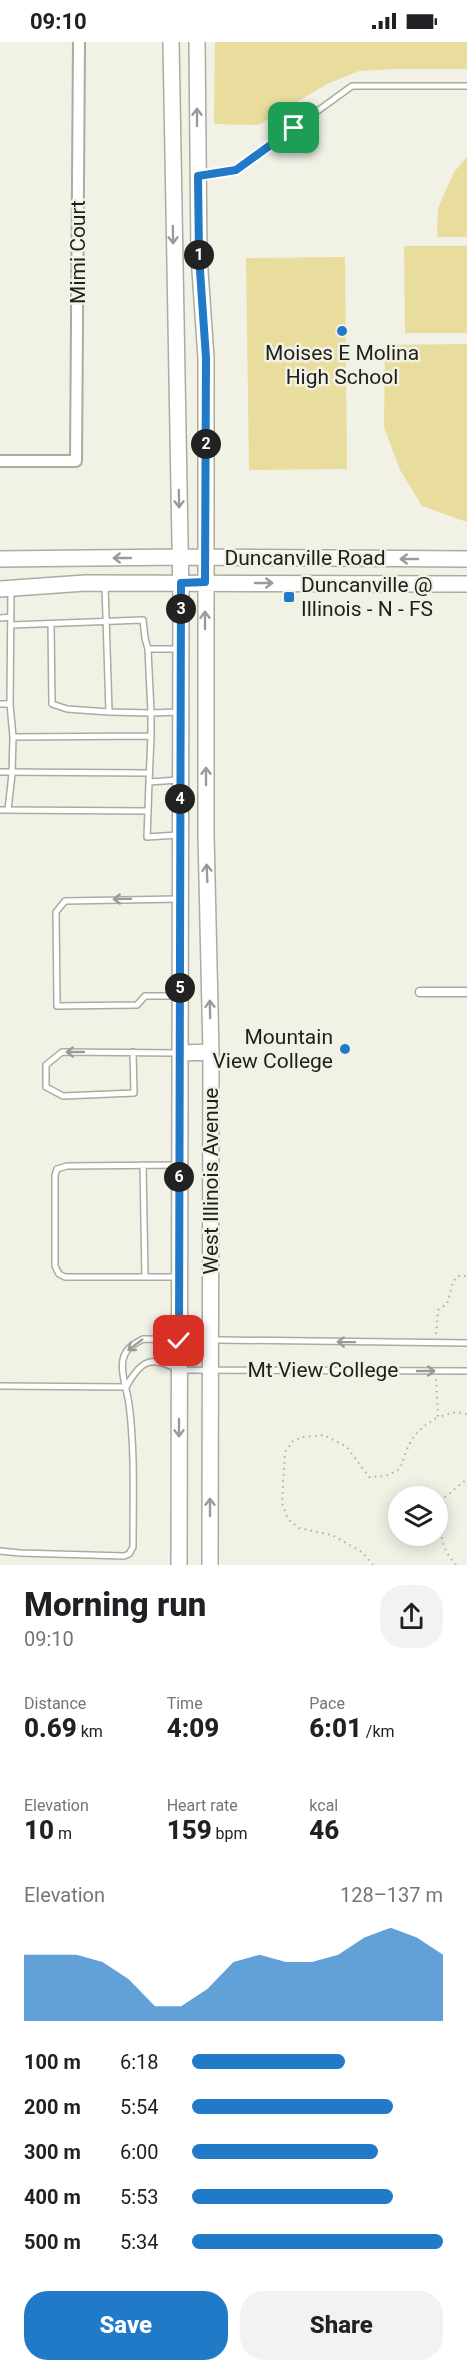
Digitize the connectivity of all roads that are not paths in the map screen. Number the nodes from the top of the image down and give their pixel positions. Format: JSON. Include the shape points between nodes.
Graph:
{"nodes":[{"id":1,"x":79,"y":42,"type":"edge"},
{"id":2,"x":171,"y":42,"type":"edge"},
{"id":3,"x":197,"y":42,"type":"edge"},
{"id":4,"x":467,"y":86,"type":"edge"},
{"id":5,"x":172,"y":176,"type":"junction"},
{"id":6,"x":198,"y":176,"type":"junction"},
{"id":7,"x":0,"y":461,"type":"edge"},
{"id":8,"x":181,"y":557,"type":"junction"},
{"id":9,"x":206,"y":558,"type":"junction"},
{"id":10,"x":0,"y":559,"type":"edge"},
{"id":11,"x":467,"y":559,"type":"edge"},
{"id":12,"x":205,"y":582,"type":"junction"},
{"id":13,"x":105,"y":583,"type":"junction"},
{"id":14,"x":181,"y":583,"type":"junction"},
{"id":15,"x":467,"y":584,"type":"edge"},
{"id":16,"x":5,"y":588,"type":"edge"},
{"id":17,"x":11,"y":617,"type":"junction"},
{"id":18,"x":0,"y":618,"type":"edge"},
{"id":19,"x":107,"y":621,"type":"junction"},
{"id":20,"x":51,"y":624,"type":"junction"},
{"id":21,"x":11,"y":625,"type":"junction"},
{"id":22,"x":148,"y":649,"type":"junction"},
{"id":23,"x":181,"y":649,"type":"junction"},
{"id":24,"x":0,"y":704,"type":"edge"},
{"id":25,"x":10,"y":704,"type":"junction"},
{"id":26,"x":109,"y":712,"type":"junction"},
{"id":27,"x":180,"y":712,"type":"junction"},
{"id":28,"x":151,"y":713,"type":"junction"},
{"id":29,"x":151,"y":736,"type":"junction"},
{"id":30,"x":13,"y":737,"type":"junction"},
{"id":31,"x":0,"y":772,"type":"edge"},
{"id":32,"x":149,"y":773,"type":"junction"},
{"id":33,"x":12,"y":774,"type":"junction"},
{"id":34,"x":180,"y":780,"type":"junction"},
{"id":35,"x":149,"y":782,"type":"junction"},
{"id":36,"x":0,"y":810,"type":"edge"},
{"id":37,"x":8,"y":810,"type":"junction"},
{"id":38,"x":148,"y":811,"type":"junction"},
{"id":39,"x":180,"y":835,"type":"junction"},
{"id":40,"x":206,"y":835,"type":"junction"},
{"id":41,"x":180,"y":899,"type":"junction"},
{"id":42,"x":420,"y":992,"type":"dead end"},
{"id":43,"x":467,"y":992,"type":"edge"},
{"id":44,"x":180,"y":996,"type":"junction"},
{"id":45,"x":133,"y":1052,"type":"junction"},
{"id":46,"x":211,"y":1052,"type":"junction"},
{"id":47,"x":180,"y":1053,"type":"junction"},
{"id":48,"x":143,"y":1165,"type":"junction"},
{"id":49,"x":179,"y":1165,"type":"junction"},
{"id":50,"x":179,"y":1276,"type":"junction"},
{"id":51,"x":145,"y":1277,"type":"junction"},
{"id":52,"x":210,"y":1340,"type":"junction"},
{"id":53,"x":179,"y":1341,"type":"junction"},
{"id":54,"x":467,"y":1343,"type":"edge"},
{"id":55,"x":179,"y":1370,"type":"junction"},
{"id":56,"x":210,"y":1370,"type":"junction"},
{"id":57,"x":467,"y":1371,"type":"edge"},
{"id":58,"x":0,"y":1386,"type":"edge"},
{"id":59,"x":126,"y":1387,"type":"junction"},
{"id":60,"x":0,"y":1551,"type":"edge"},
{"id":61,"x":178,"y":1565,"type":"edge"},
{"id":62,"x":210,"y":1565,"type":"edge"}],
"edges":[{"from":1,"to":7,"type":"street","name":"Mimi Court","via":[[76,461]]},
{"from":2,"to":5,"type":"main road","name":"West Illinois Avenue"},
{"from":6,"to":3,"type":"main road","name":"West Illinois Avenue","one_way":true},
{"from":4,"to":6,"type":"lane","via":[[352,86],[236,170]]},
{"from":5,"to":6,"type":"main road"},
{"from":5,"to":8,"type":"main road","name":"West Illinois Avenue","one_way":true},
{"from":6,"to":9,"type":"main road","name":"West Illinois Avenue","via":[[206,358]]},
{"from":8,"to":9,"type":"main road","name":"Duncanville Road"},
{"from":8,"to":10,"type":"main road","name":"Duncanville Road","one_way":true},
{"from":8,"to":14,"type":"main road","name":"West Illinois Avenue"},
{"from":11,"to":9,"type":"main road","name":"Duncanville Road","one_way":true},
{"from":9,"to":12,"type":"main road","name":"West Illinois Avenue"},
{"from":12,"to":14,"type":"main road","name":"Duncanville Road"},
{"from":12,"to":15,"type":"main road","name":"Duncanville Road","one_way":true},
{"from":40,"to":12,"type":"main road","name":"West Illinois Avenue","one_way":true},
{"from":13,"to":14,"type":"main road","name":"Duncanville Road"},
{"from":13,"to":16,"type":"main road","name":"Duncanville Road"},
{"from":13,"to":19,"type":"lane"},
{"from":14,"to":23,"type":"main road","name":"West Illinois Avenue"},
{"from":16,"to":17,"type":"lane"},
{"from":17,"to":18,"type":"lane"},
{"from":17,"to":21,"type":"lane"},
{"from":19,"to":20,"type":"lane"},
{"from":19,"to":22,"type":"lane","via":[[143,620]]},
{"from":19,"to":26,"type":"lane"},
{"from":20,"to":21,"type":"lane"},
{"from":20,"to":26,"type":"lane","via":[[52,704],[67,710]]},
{"from":21,"to":25,"type":"lane"},
{"from":22,"to":23,"type":"lane"},
{"from":22,"to":28,"type":"lane"},
{"from":23,"to":27,"type":"main road","name":"West Illinois Avenue"},
{"from":24,"to":25,"type":"lane"},
{"from":25,"to":30,"type":"lane"},
{"from":26,"to":28,"type":"lane"},
{"from":27,"to":28,"type":"lane"},
{"from":27,"to":34,"type":"main road","name":"West Illinois Avenue"},
{"from":28,"to":29,"type":"lane"},
{"from":29,"to":30,"type":"lane"},
{"from":29,"to":32,"type":"lane"},
{"from":30,"to":33,"type":"lane"},
{"from":31,"to":33,"type":"lane"},
{"from":32,"to":33,"type":"lane"},
{"from":32,"to":35,"type":"lane"},
{"from":33,"to":37,"type":"lane"},
{"from":34,"to":35,"type":"lane"},
{"from":34,"to":39,"type":"main road","name":"West Illinois Avenue"},
{"from":35,"to":38,"type":"lane"},
{"from":36,"to":37,"type":"lane"},
{"from":37,"to":38,"type":"lane"},
{"from":38,"to":39,"type":"lane","via":[[147,837]]},
{"from":39,"to":40,"type":"main road"},
{"from":39,"to":41,"type":"main road","name":"West Illinois Avenue"},
{"from":46,"to":40,"type":"main road","name":"West Illinois Avenue","one_way":true},
{"from":41,"to":44,"type":"main road","name":"West Illinois Avenue"},
{"from":41,"to":44,"type":"lane","one_way":true,"via":[[65,901],[56,912],[57,1006],[137,1005],[145,996]]},
{"from":42,"to":43,"type":"street"},
{"from":44,"to":47,"type":"main road","name":"West Illinois Avenue"},
{"from":45,"to":45,"type":"lane","one_way":true,"via":[[62,1052],[46,1065],[46,1087],[63,1096],[134,1093]]},
{"from":45,"to":47,"type":"lane"},
{"from":46,"to":47,"type":"main road"},
{"from":46,"to":52,"type":"main road","name":"West Illinois Avenue"},
{"from":47,"to":49,"type":"main road","name":"West Illinois Avenue"},
{"from":48,"to":49,"type":"lane"},
{"from":48,"to":51,"type":"lane"},
{"from":48,"to":51,"type":"lane","via":[[57,1168],[55,1266],[58,1274],[65,1277]]},
{"from":49,"to":50,"type":"main road","name":"West Illinois Avenue"},
{"from":50,"to":51,"type":"lane"},
{"from":50,"to":53,"type":"main road","name":"West Illinois Avenue"},
{"from":52,"to":53,"type":"lane","name":"Mt View College"},
{"from":54,"to":52,"type":"lane","name":"Mt View College","one_way":true},
{"from":52,"to":56,"type":"main road","name":"West Illinois Avenue"},
{"from":53,"to":55,"type":"main road","name":"West Illinois Avenue"},
{"from":53,"to":59,"type":"lane","name":"Mt View College","one_way":true,"via":[[142,1339],[132,1345],[124,1354]]},
{"from":55,"to":56,"type":"lane","name":"Mt View College"},
{"from":55,"to":59,"type":"lane","name":"Mt View College","via":[[165,1363],[147,1362],[133,1374]]},
{"from":55,"to":61,"type":"main road","name":"West Illinois Avenue","one_way":true},
{"from":56,"to":57,"type":"lane","name":"Mt View College","one_way":true},
{"from":62,"to":56,"type":"main road","name":"West Illinois Avenue","one_way":true},
{"from":58,"to":59,"type":"lane"},
{"from":59,"to":60,"type":"lane","name":"Mt View College","via":[[134,1458],[133,1547],[129,1554]]}]}
